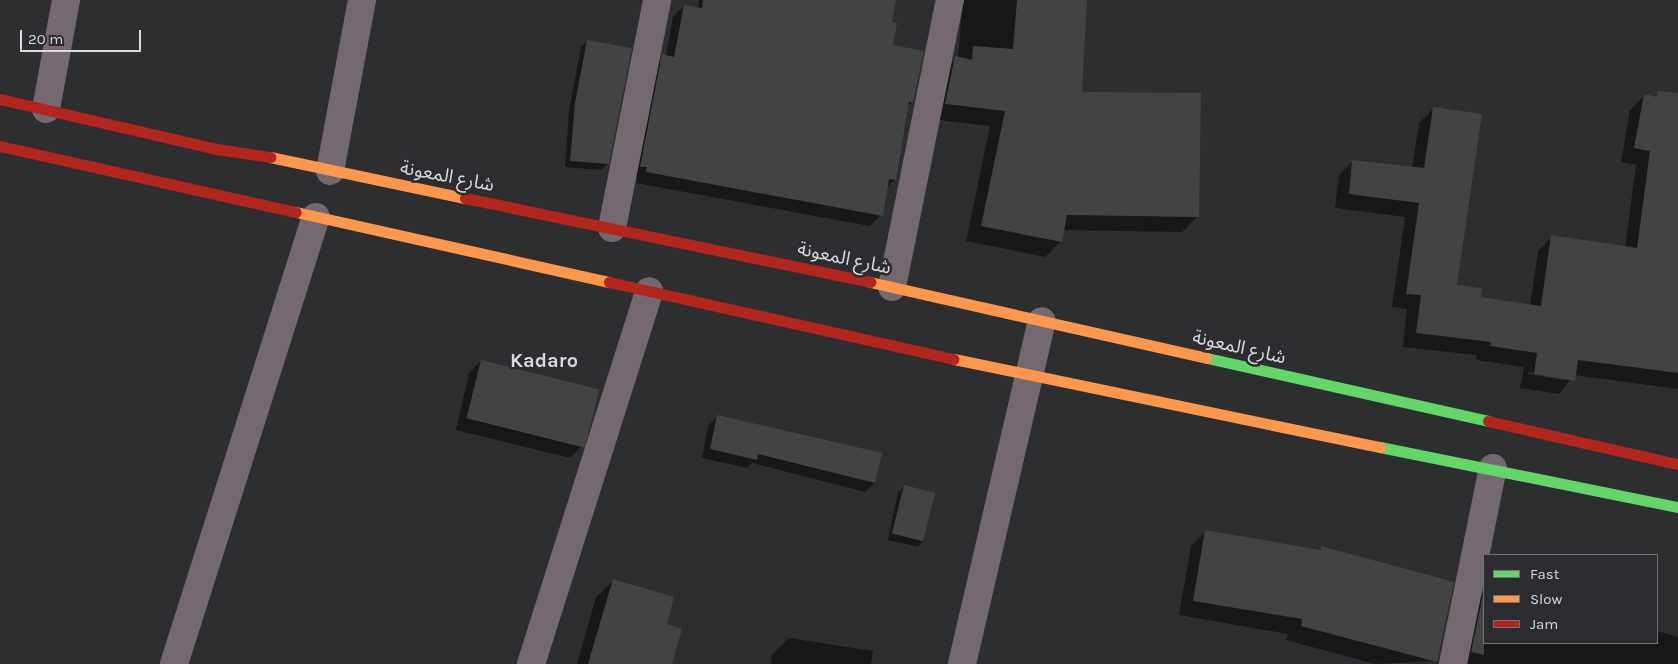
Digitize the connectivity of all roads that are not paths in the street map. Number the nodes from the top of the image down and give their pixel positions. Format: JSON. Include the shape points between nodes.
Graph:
{"nodes":[{"id":1,"x":66,"y":0,"type":"edge"},
{"id":2,"x":362,"y":0,"type":"edge"},
{"id":3,"x":657,"y":0,"type":"edge"},
{"id":4,"x":950,"y":0,"type":"edge"},
{"id":5,"x":0,"y":99,"type":"edge"},
{"id":6,"x":46,"y":109,"type":"junction"},
{"id":7,"x":0,"y":146,"type":"edge"},
{"id":8,"x":217,"y":149,"type":"junction"},
{"id":9,"x":210,"y":165,"type":"dead end"},
{"id":10,"x":330,"y":172,"type":"junction"},
{"id":11,"x":316,"y":217,"type":"junction"},
{"id":12,"x":612,"y":228,"type":"junction"},
{"id":13,"x":892,"y":286,"type":"junction"},
{"id":14,"x":648,"y":291,"type":"junction"},
{"id":15,"x":1042,"y":321,"type":"junction"},
{"id":16,"x":1031,"y":376,"type":"junction"},
{"id":17,"x":1678,"y":464,"type":"edge"},
{"id":18,"x":1493,"y":468,"type":"junction"},
{"id":19,"x":1678,"y":507,"type":"edge"},
{"id":20,"x":174,"y":664,"type":"edge"},
{"id":21,"x":531,"y":664,"type":"edge"},
{"id":22,"x":962,"y":664,"type":"edge"},
{"id":23,"x":1452,"y":664,"type":"edge"}],
"edges":[{"from":1,"to":6,"type":"street"},
{"from":2,"to":10,"type":"street"},
{"from":3,"to":12,"type":"street"},
{"from":4,"to":13,"type":"street"},
{"from":5,"to":6,"type":"highway","name":"شارع المعونة"},
{"from":6,"to":8,"type":"highway","name":"شارع المعونة"},
{"from":7,"to":11,"type":"highway","via":[[202,185]]},
{"from":8,"to":9,"type":"highway"},
{"from":8,"to":10,"type":"highway","name":"شارع المعونة","via":[[274,158]]},
{"from":10,"to":12,"type":"highway","name":"شارع المعونة"},
{"from":11,"to":14,"type":"highway"},
{"from":11,"to":20,"type":"street"},
{"from":12,"to":13,"type":"highway","name":"شارع المعونة"},
{"from":13,"to":15,"type":"highway","name":"شارع المعونة"},
{"from":14,"to":16,"type":"highway"},
{"from":14,"to":21,"type":"street"},
{"from":15,"to":16,"type":"street"},
{"from":15,"to":17,"type":"highway","name":"شارع المعونة"},
{"from":16,"to":18,"type":"highway"},
{"from":16,"to":22,"type":"street"},
{"from":18,"to":19,"type":"highway"},
{"from":18,"to":23,"type":"street"}]}
